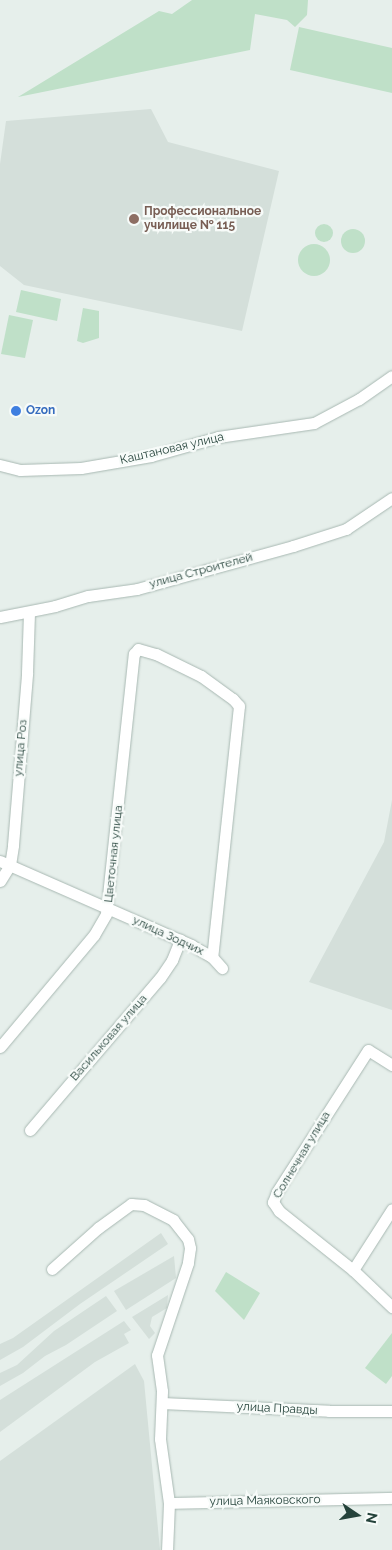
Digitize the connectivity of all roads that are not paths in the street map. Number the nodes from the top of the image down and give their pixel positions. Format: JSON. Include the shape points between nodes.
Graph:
{"nodes":[{"id":1,"x":392,"y":376,"type":"edge"},
{"id":2,"x":0,"y":465,"type":"edge"},
{"id":3,"x":392,"y":498,"type":"edge"},
{"id":4,"x":29,"y":612,"type":"junction"},
{"id":5,"x":0,"y":617,"type":"edge"},
{"id":6,"x":5,"y":863,"type":"edge"},
{"id":7,"x":0,"y":881,"type":"edge"},
{"id":8,"x":108,"y":908,"type":"junction"},
{"id":9,"x":180,"y":940,"type":"junction"},
{"id":10,"x":212,"y":957,"type":"junction"},
{"id":11,"x":222,"y":968,"type":"dead end"},
{"id":12,"x":0,"y":1047,"type":"edge"},
{"id":13,"x":392,"y":1065,"type":"edge"},
{"id":14,"x":30,"y":1130,"type":"dead end"},
{"id":15,"x":392,"y":1209,"type":"edge"},
{"id":16,"x":52,"y":1269,"type":"dead end"},
{"id":17,"x":353,"y":1270,"type":"junction"},
{"id":18,"x":392,"y":1307,"type":"edge"},
{"id":19,"x":162,"y":1403,"type":"junction"},
{"id":20,"x":392,"y":1411,"type":"edge"},
{"id":21,"x":392,"y":1498,"type":"edge"},
{"id":22,"x":169,"y":1503,"type":"junction"},
{"id":23,"x":167,"y":1550,"type":"edge"}],
"edges":[{"from":1,"to":2,"type":"street","name":"Каштановая улица","via":[[359,399],[314,423],[218,437],[151,456],[80,468],[20,470]]},
{"from":3,"to":4,"type":"street","name":"улица Строителей","via":[[346,529],[301,544],[177,579],[128,591],[88,596]]},
{"from":4,"to":5,"type":"street","name":"улица Строителей"},
{"from":4,"to":6,"type":"street","name":"улица Роз","via":[[27,673]]},
{"from":6,"to":7,"type":"street","name":"улица Роз"},
{"from":6,"to":8,"type":"street","name":"улица Зодчих"},
{"from":8,"to":9,"type":"street","name":"улица Зодчих"},
{"from":8,"to":10,"type":"street","name":"Цветочная улица","via":[[134,654],[136,650],[143,649],[180,665],[233,698],[239,706]]},
{"from":8,"to":12,"type":"street","name":"Цветочная улица","via":[[94,934]]},
{"from":9,"to":10,"type":"street","name":"улица Зодчих"},
{"from":9,"to":14,"type":"street","name":"Васильковая улица","via":[[160,978]]},
{"from":10,"to":11,"type":"street","name":"улица Зодчих"},
{"from":13,"to":17,"type":"street","name":"Солнечная улица","via":[[368,1050],[274,1199],[278,1211]]},
{"from":15,"to":17,"type":"street"},
{"from":16,"to":19,"type":"street","via":[[131,1204],[150,1207],[182,1229],[190,1252],[157,1355]]},
{"from":17,"to":18,"type":"street","name":"Солнечная улица"},
{"from":19,"to":20,"type":"street","name":"улица Правды"},
{"from":19,"to":22,"type":"street","via":[[160,1439]]},
{"from":21,"to":22,"type":"street","name":"улица Маяковского"},
{"from":22,"to":23,"type":"street"}]}
